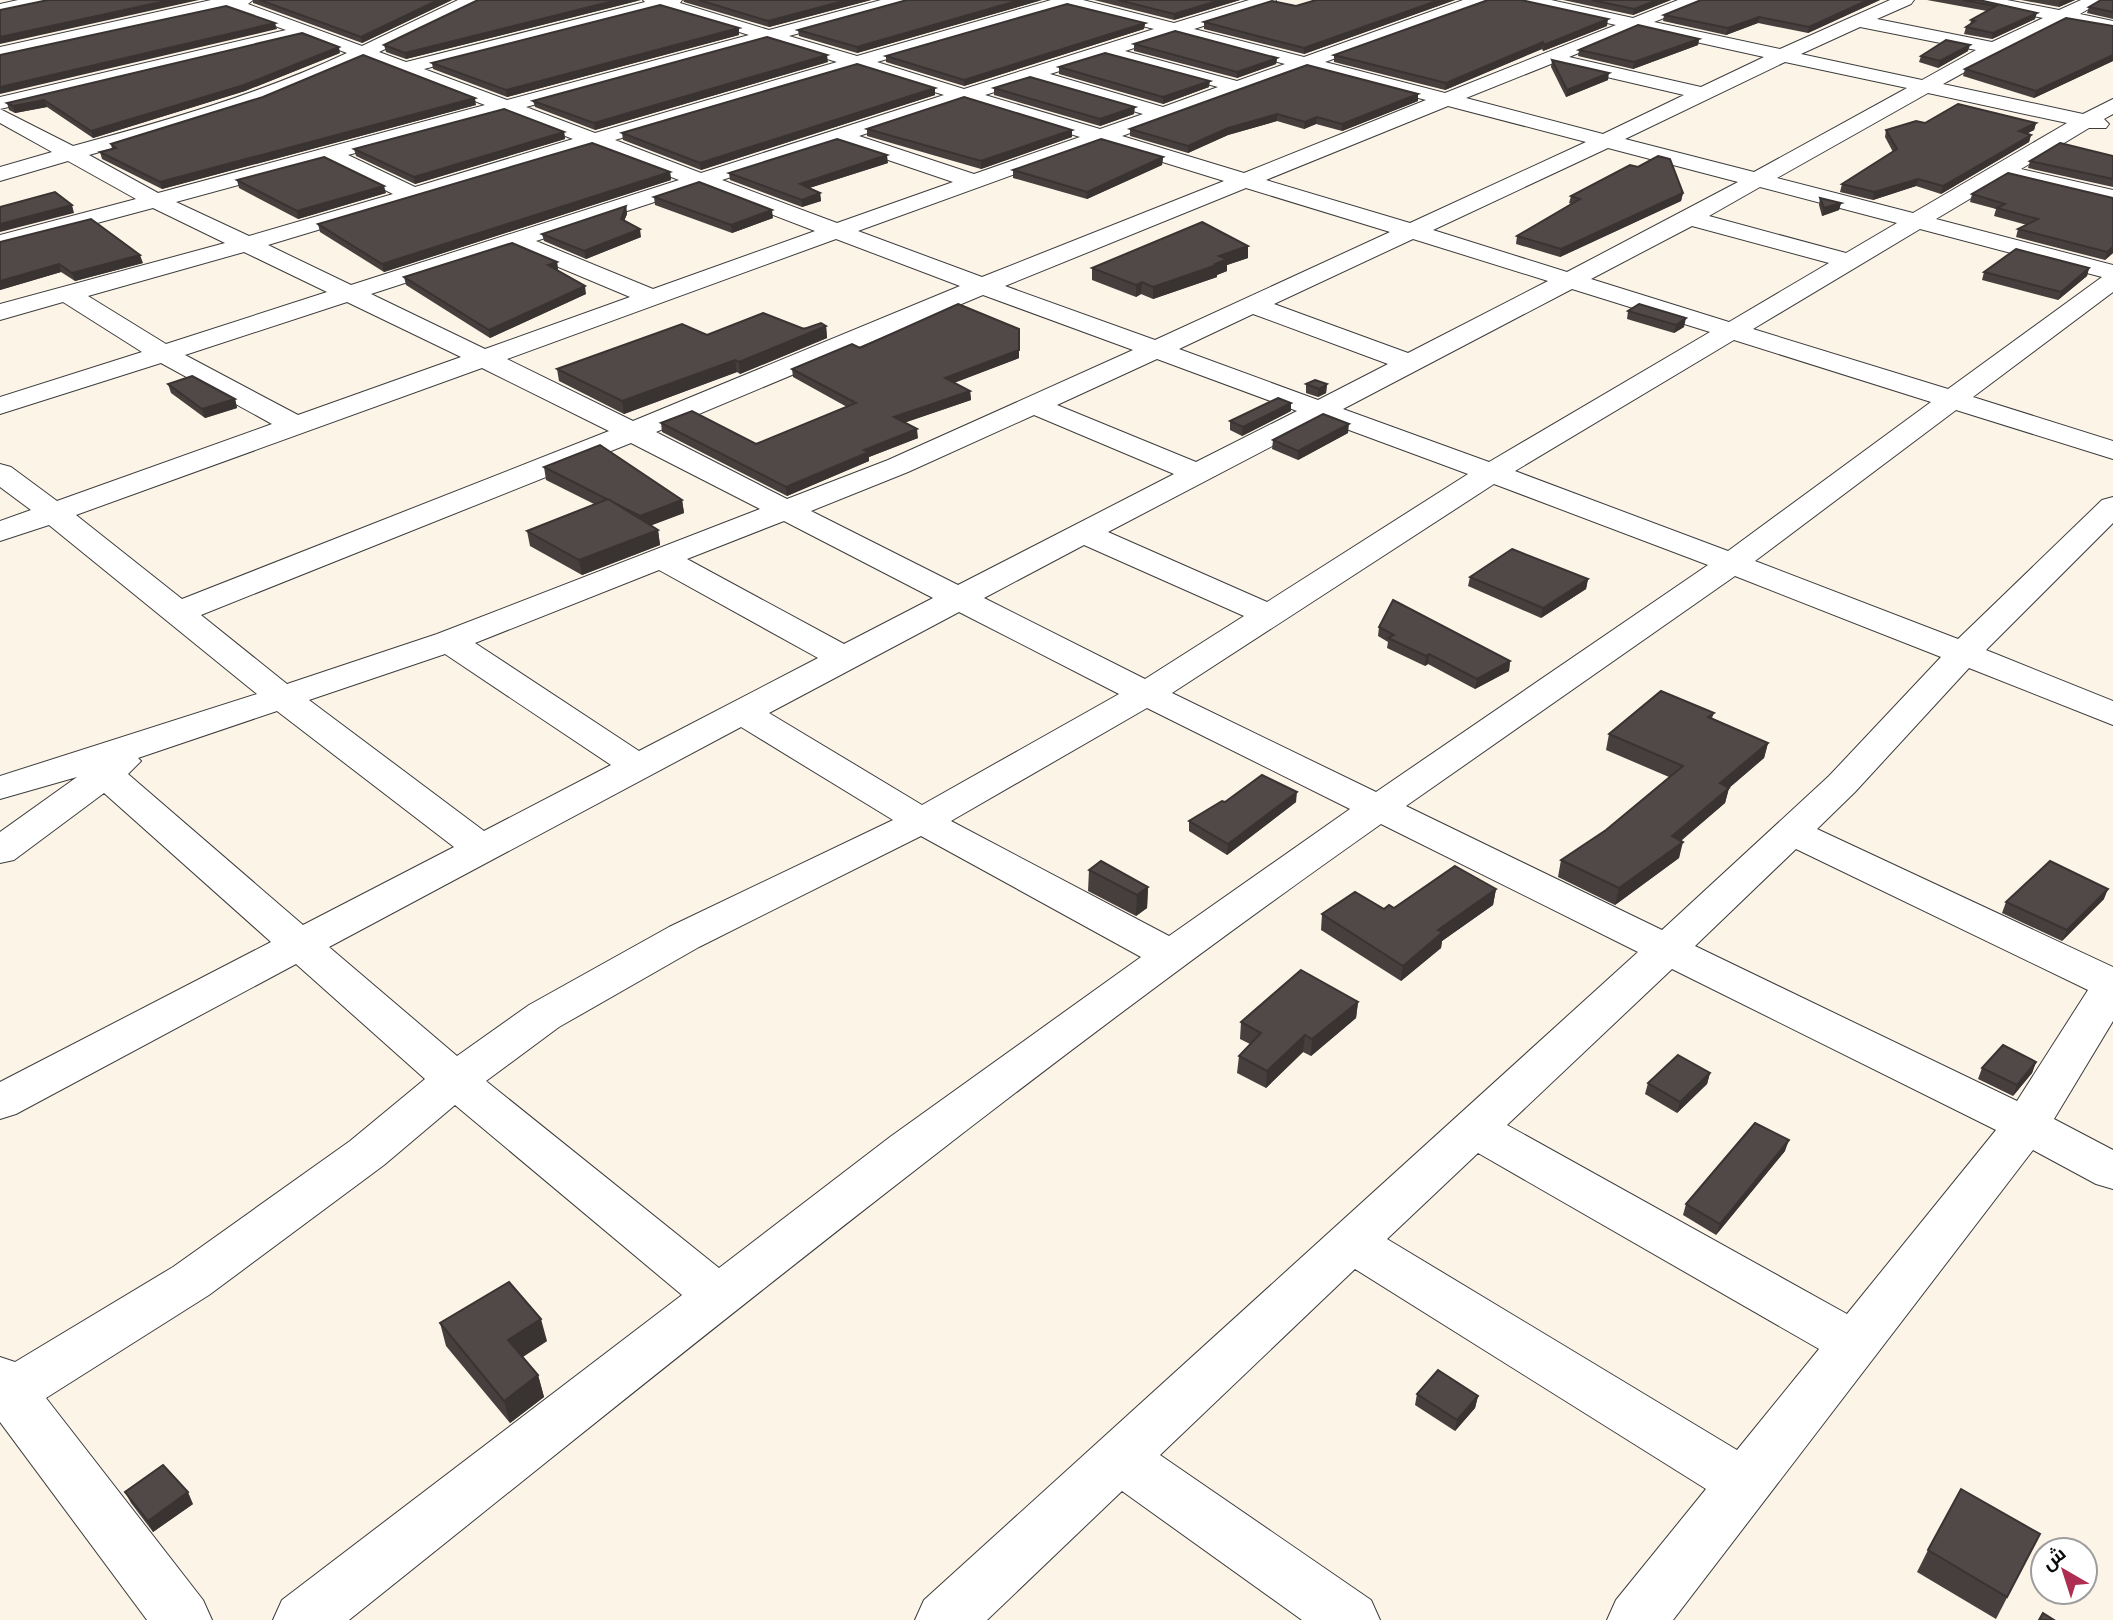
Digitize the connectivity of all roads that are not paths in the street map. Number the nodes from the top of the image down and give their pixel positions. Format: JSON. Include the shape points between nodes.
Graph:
{"nodes":[{"id":1,"x":43,"y":0,"type":"edge"},
{"id":2,"x":472,"y":0,"type":"edge"},
{"id":3,"x":901,"y":0,"type":"edge"},
{"id":4,"x":1066,"y":0,"type":"edge"},
{"id":5,"x":1267,"y":0,"type":"edge"},
{"id":6,"x":1480,"y":0,"type":"edge"},
{"id":7,"x":1527,"y":0,"type":"edge"},
{"id":8,"x":1693,"y":0,"type":"edge"},
{"id":9,"x":1905,"y":0,"type":"edge"},
{"id":10,"x":1980,"y":0,"type":"edge"},
{"id":11,"x":2095,"y":0,"type":"edge"},
{"id":12,"x":231,"y":1,"type":"edge"},
{"id":13,"x":662,"y":1,"type":"edge"},
{"id":14,"x":0,"y":9,"type":"edge"},
{"id":15,"x":2064,"y":16,"type":"junction"},
{"id":16,"x":1857,"y":21,"type":"junction"},
{"id":17,"x":1635,"y":23,"type":"junction"},
{"id":18,"x":2113,"y":26,"type":"edge"},
{"id":19,"x":1175,"y":29,"type":"junction"},
{"id":20,"x":306,"y":31,"type":"junction"},
{"id":21,"x":769,"y":36,"type":"junction"},
{"id":22,"x":1994,"y":48,"type":"junction"},
{"id":23,"x":1105,"y":51,"type":"junction"},
{"id":24,"x":365,"y":52,"type":"junction"},
{"id":25,"x":0,"y":53,"type":"edge"},
{"id":26,"x":1783,"y":55,"type":"junction"},
{"id":27,"x":1550,"y":58,"type":"junction"},
{"id":28,"x":1304,"y":62,"type":"junction"},
{"id":29,"x":859,"y":63,"type":"junction"},
{"id":30,"x":405,"y":68,"type":"junction"},
{"id":31,"x":1029,"y":74,"type":"junction"},
{"id":32,"x":1235,"y":86,"type":"junction"},
{"id":33,"x":1925,"y":86,"type":"junction"},
{"id":34,"x":1705,"y":94,"type":"junction"},
{"id":35,"x":964,"y":95,"type":"junction"},
{"id":36,"x":1449,"y":100,"type":"junction"},
{"id":37,"x":0,"y":103,"type":"edge"},
{"id":38,"x":2113,"y":106,"type":"edge"},
{"id":39,"x":506,"y":108,"type":"junction"},
{"id":40,"x":1161,"y":113,"type":"junction"},
{"id":41,"x":0,"y":115,"type":"edge"},
{"id":42,"x":2087,"y":121,"type":"junction"},
{"id":43,"x":2113,"y":127,"type":"edge"},
{"id":44,"x":1097,"y":135,"type":"junction"},
{"id":45,"x":839,"y":136,"type":"junction"},
{"id":46,"x":592,"y":140,"type":"junction"},
{"id":47,"x":1607,"y":140,"type":"junction"},
{"id":48,"x":74,"y":154,"type":"junction"},
{"id":49,"x":329,"y":154,"type":"junction"},
{"id":50,"x":2003,"y":171,"type":"junction"},
{"id":51,"x":0,"y":174,"type":"edge"},
{"id":52,"x":1759,"y":179,"type":"junction"},
{"id":53,"x":1245,"y":180,"type":"junction"},
{"id":54,"x":702,"y":181,"type":"junction"},
{"id":55,"x":972,"y":181,"type":"junction"},
{"id":56,"x":413,"y":195,"type":"junction"},
{"id":57,"x":2113,"y":197,"type":"edge"},
{"id":58,"x":155,"y":200,"type":"junction"},
{"id":59,"x":1689,"y":218,"type":"junction"},
{"id":60,"x":1917,"y":221,"type":"junction"},
{"id":61,"x":834,"y":230,"type":"junction"},
{"id":62,"x":1412,"y":231,"type":"junction"},
{"id":63,"x":516,"y":241,"type":"junction"},
{"id":64,"x":0,"y":242,"type":"edge"},
{"id":65,"x":243,"y":243,"type":"junction"},
{"id":66,"x":1849,"y":261,"type":"junction"},
{"id":67,"x":2113,"y":272,"type":"edge"},
{"id":68,"x":1570,"y":280,"type":"junction"},
{"id":69,"x":2113,"y":280,"type":"edge"},
{"id":70,"x":983,"y":286,"type":"junction"},
{"id":71,"x":66,"y":293,"type":"junction"},
{"id":72,"x":352,"y":294,"type":"junction"},
{"id":73,"x":652,"y":296,"type":"junction"},
{"id":74,"x":1252,"y":306,"type":"junction"},
{"id":75,"x":0,"y":312,"type":"edge"},
{"id":76,"x":1731,"y":330,"type":"junction"},
{"id":77,"x":1156,"y":350,"type":"junction"},
{"id":78,"x":164,"y":354,"type":"junction"},
{"id":79,"x":484,"y":358,"type":"junction"},
{"id":80,"x":1410,"y":363,"type":"junction"},
{"id":81,"x":1953,"y":400,"type":"junction"},
{"id":82,"x":1034,"y":405,"type":"junction"},
{"id":83,"x":0,"y":407,"type":"edge"},
{"id":84,"x":1322,"y":410,"type":"junction"},
{"id":85,"x":296,"y":426,"type":"junction"},
{"id":86,"x":632,"y":432,"type":"junction"},
{"id":87,"x":2113,"y":450,"type":"edge"},
{"id":88,"x":1491,"y":473,"type":"junction"},
{"id":89,"x":0,"y":474,"type":"edge"},
{"id":90,"x":1199,"y":474,"type":"junction"},
{"id":91,"x":2113,"y":506,"type":"edge"},
{"id":92,"x":784,"y":510,"type":"junction"},
{"id":93,"x":54,"y":513,"type":"junction"},
{"id":94,"x":0,"y":532,"type":"edge"},
{"id":95,"x":1083,"y":533,"type":"junction"},
{"id":96,"x":661,"y":558,"type":"junction"},
{"id":97,"x":1731,"y":564,"type":"junction"},
{"id":98,"x":959,"y":599,"type":"junction"},
{"id":99,"x":177,"y":612,"type":"junction"},
{"id":100,"x":1269,"y":615,"type":"junction"},
{"id":101,"x":449,"y":641,"type":"junction"},
{"id":102,"x":1964,"y":653,"type":"junction"},
{"id":103,"x":845,"y":659,"type":"junction"},
{"id":104,"x":1146,"y":694,"type":"junction"},
{"id":105,"x":283,"y":698,"type":"junction"},
{"id":106,"x":743,"y":713,"type":"junction"},
{"id":107,"x":2113,"y":714,"type":"edge"},
{"id":108,"x":147,"y":743,"type":"junction"},
{"id":109,"x":638,"y":767,"type":"junction"},
{"id":110,"x":105,"y":774,"type":"junction"},
{"id":111,"x":0,"y":788,"type":"edge"},
{"id":112,"x":1381,"y":808,"type":"junction"},
{"id":113,"x":922,"y":821,"type":"junction"},
{"id":114,"x":1792,"y":832,"type":"junction"},
{"id":115,"x":482,"y":849,"type":"junction"},
{"id":116,"x":0,"y":851,"type":"edge"},
{"id":117,"x":300,"y":945,"type":"junction"},
{"id":118,"x":1667,"y":949,"type":"junction"},
{"id":119,"x":1171,"y":955,"type":"junction"},
{"id":120,"x":2113,"y":984,"type":"edge"},
{"id":121,"x":455,"y":1080,"type":"junction"},
{"id":122,"x":0,"y":1102,"type":"edge"},
{"id":123,"x":2026,"y":1125,"type":"junction"},
{"id":124,"x":1473,"y":1128,"type":"junction"},
{"id":125,"x":2113,"y":1171,"type":"edge"},
{"id":126,"x":1350,"y":1241,"type":"junction"},
{"id":127,"x":718,"y":1296,"type":"junction"},
{"id":128,"x":1854,"y":1344,"type":"junction"},
{"id":129,"x":3,"y":1390,"type":"edge"},
{"id":130,"x":1118,"y":1457,"type":"junction"},
{"id":131,"x":1745,"y":1484,"type":"junction"},
{"id":132,"x":182,"y":1620,"type":"edge"},
{"id":133,"x":303,"y":1620,"type":"edge"},
{"id":134,"x":945,"y":1620,"type":"edge"},
{"id":135,"x":1350,"y":1620,"type":"edge"},
{"id":136,"x":1637,"y":1620,"type":"edge"}],
"edges":[{"from":1,"to":14,"type":"street"},
{"from":2,"to":24,"type":"street"},
{"from":3,"to":21,"type":"street"},
{"from":4,"to":19,"type":"street"},
{"from":4,"to":29,"type":"street"},
{"from":5,"to":19,"type":"street"},
{"from":6,"to":28,"type":"street"},
{"from":7,"to":17,"type":"street"},
{"from":8,"to":17,"type":"street"},
{"from":9,"to":16,"type":"street"},
{"from":10,"to":15,"type":"street"},
{"from":11,"to":15,"type":"street"},
{"from":12,"to":20,"type":"street"},
{"from":12,"to":25,"type":"street"},
{"from":13,"to":21,"type":"street"},
{"from":13,"to":30,"type":"street"},
{"from":15,"to":18,"type":"street"},
{"from":15,"to":22,"type":"street"},
{"from":16,"to":22,"type":"street"},
{"from":16,"to":26,"type":"street"},
{"from":17,"to":26,"type":"street"},
{"from":17,"to":27,"type":"street"},
{"from":19,"to":23,"type":"street"},
{"from":19,"to":28,"type":"street"},
{"from":20,"to":24,"type":"street"},
{"from":20,"to":37,"type":"street"},
{"from":21,"to":29,"type":"street"},
{"from":21,"to":39,"type":"street"},
{"from":22,"to":33,"type":"street"},
{"from":23,"to":31,"type":"street"},
{"from":23,"to":32,"type":"street"},
{"from":24,"to":30,"type":"street"},
{"from":24,"to":48,"type":"street","via":[[258,96]]},
{"from":26,"to":33,"type":"street"},
{"from":26,"to":34,"type":"street"},
{"from":27,"to":34,"type":"street"},
{"from":27,"to":36,"type":"street"},
{"from":28,"to":32,"type":"street"},
{"from":28,"to":36,"type":"street"},
{"from":29,"to":35,"type":"street"},
{"from":29,"to":46,"type":"street"},
{"from":30,"to":39,"type":"street"},
{"from":31,"to":35,"type":"street"},
{"from":31,"to":40,"type":"street"},
{"from":32,"to":40,"type":"street"},
{"from":33,"to":42,"type":"street"},
{"from":33,"to":52,"type":"street"},
{"from":34,"to":47,"type":"street"},
{"from":35,"to":44,"type":"street"},
{"from":35,"to":45,"type":"street"},
{"from":36,"to":47,"type":"street"},
{"from":36,"to":53,"type":"street"},
{"from":38,"to":42,"type":"street"},
{"from":39,"to":46,"type":"street"},
{"from":39,"to":49,"type":"street"},
{"from":40,"to":44,"type":"street"},
{"from":41,"to":48,"type":"street"},
{"from":42,"to":43,"type":"street"},
{"from":42,"to":50,"type":"street"},
{"from":44,"to":53,"type":"street"},
{"from":44,"to":55,"type":"street"},
{"from":45,"to":54,"type":"street"},
{"from":45,"to":55,"type":"street"},
{"from":46,"to":54,"type":"street"},
{"from":46,"to":56,"type":"street"},
{"from":47,"to":52,"type":"street"},
{"from":47,"to":62,"type":"street"},
{"from":48,"to":51,"type":"street"},
{"from":48,"to":58,"type":"street"},
{"from":49,"to":56,"type":"street"},
{"from":49,"to":58,"type":"street"},
{"from":50,"to":57,"type":"street"},
{"from":50,"to":60,"type":"street"},
{"from":52,"to":59,"type":"street"},
{"from":52,"to":60,"type":"street"},
{"from":53,"to":62,"type":"street"},
{"from":53,"to":70,"type":"street"},
{"from":54,"to":61,"type":"street"},
{"from":54,"to":63,"type":"street"},
{"from":55,"to":61,"type":"street"},
{"from":56,"to":65,"type":"street"},
{"from":58,"to":64,"type":"street"},
{"from":58,"to":65,"type":"street"},
{"from":59,"to":66,"type":"street"},
{"from":59,"to":68,"type":"street"},
{"from":60,"to":66,"type":"street"},
{"from":60,"to":67,"type":"street"},
{"from":61,"to":70,"type":"street"},
{"from":61,"to":73,"type":"street"},
{"from":62,"to":68,"type":"street"},
{"from":62,"to":74,"type":"street"},
{"from":63,"to":72,"type":"street"},
{"from":63,"to":73,"type":"street"},
{"from":65,"to":71,"type":"street"},
{"from":65,"to":72,"type":"street"},
{"from":66,"to":76,"type":"street"},
{"from":68,"to":76,"type":"street"},
{"from":68,"to":80,"type":"street"},
{"from":69,"to":81,"type":"street"},
{"from":70,"to":77,"type":"street"},
{"from":70,"to":86,"type":"street"},
{"from":71,"to":75,"type":"street"},
{"from":71,"to":78,"type":"street"},
{"from":72,"to":78,"type":"street"},
{"from":72,"to":79,"type":"street"},
{"from":73,"to":79,"type":"street"},
{"from":74,"to":77,"type":"street"},
{"from":74,"to":80,"type":"street"},
{"from":76,"to":81,"type":"street"},
{"from":76,"to":88,"type":"street"},
{"from":77,"to":82,"type":"street"},
{"from":77,"to":84,"type":"street"},
{"from":78,"to":83,"type":"street"},
{"from":78,"to":85,"type":"street"},
{"from":79,"to":85,"type":"street"},
{"from":79,"to":86,"type":"street"},
{"from":80,"to":84,"type":"street"},
{"from":81,"to":87,"type":"street"},
{"from":81,"to":97,"type":"street"},
{"from":82,"to":90,"type":"street"},
{"from":82,"to":92,"type":"street","via":[[898,466]]},
{"from":84,"to":88,"type":"street"},
{"from":84,"to":90,"type":"street"},
{"from":85,"to":93,"type":"street"},
{"from":86,"to":92,"type":"street"},
{"from":86,"to":99,"type":"street"},
{"from":88,"to":97,"type":"street"},
{"from":88,"to":100,"type":"street"},
{"from":89,"to":93,"type":"street"},
{"from":90,"to":95,"type":"street"},
{"from":91,"to":102,"type":"street"},
{"from":92,"to":96,"type":"street"},
{"from":92,"to":98,"type":"street"},
{"from":93,"to":94,"type":"street"},
{"from":93,"to":99,"type":"street"},
{"from":95,"to":98,"type":"street"},
{"from":95,"to":100,"type":"street"},
{"from":96,"to":101,"type":"street"},
{"from":96,"to":103,"type":"street"},
{"from":97,"to":102,"type":"street"},
{"from":97,"to":112,"type":"street"},
{"from":98,"to":103,"type":"street"},
{"from":98,"to":104,"type":"street"},
{"from":99,"to":105,"type":"street"},
{"from":100,"to":104,"type":"street"},
{"from":101,"to":105,"type":"street"},
{"from":101,"to":109,"type":"street"},
{"from":102,"to":107,"type":"street"},
{"from":102,"to":114,"type":"street"},
{"from":103,"to":106,"type":"street"},
{"from":104,"to":112,"type":"street"},
{"from":104,"to":113,"type":"street"},
{"from":105,"to":108,"type":"street"},
{"from":105,"to":115,"type":"street"},
{"from":106,"to":109,"type":"street"},
{"from":106,"to":113,"type":"street"},
{"from":108,"to":110,"type":"street"},
{"from":108,"to":111,"type":"street"},
{"from":109,"to":115,"type":"street"},
{"from":110,"to":116,"type":"street"},
{"from":110,"to":117,"type":"street"},
{"from":112,"to":118,"type":"street"},
{"from":112,"to":119,"type":"street"},
{"from":113,"to":119,"type":"street"},
{"from":113,"to":121,"type":"street","via":[[684,937],[544,1016]]},
{"from":114,"to":118,"type":"street"},
{"from":114,"to":120,"type":"street"},
{"from":115,"to":117,"type":"street"},
{"from":117,"to":121,"type":"street"},
{"from":117,"to":122,"type":"street"},
{"from":118,"to":123,"type":"street"},
{"from":118,"to":124,"type":"street"},
{"from":119,"to":127,"type":"street","via":[[906,1149]]},
{"from":120,"to":123,"type":"street"},
{"from":121,"to":127,"type":"street"},
{"from":121,"to":129,"type":"street","via":[[367,1153],[191,1281]]},
{"from":123,"to":125,"type":"street"},
{"from":123,"to":128,"type":"street"},
{"from":124,"to":126,"type":"street"},
{"from":124,"to":128,"type":"street"},
{"from":126,"to":130,"type":"street"},
{"from":126,"to":131,"type":"street"},
{"from":127,"to":133,"type":"street"},
{"from":128,"to":131,"type":"street"},
{"from":129,"to":132,"type":"street"},
{"from":130,"to":134,"type":"street"},
{"from":130,"to":135,"type":"street"},
{"from":131,"to":136,"type":"street"}]}
